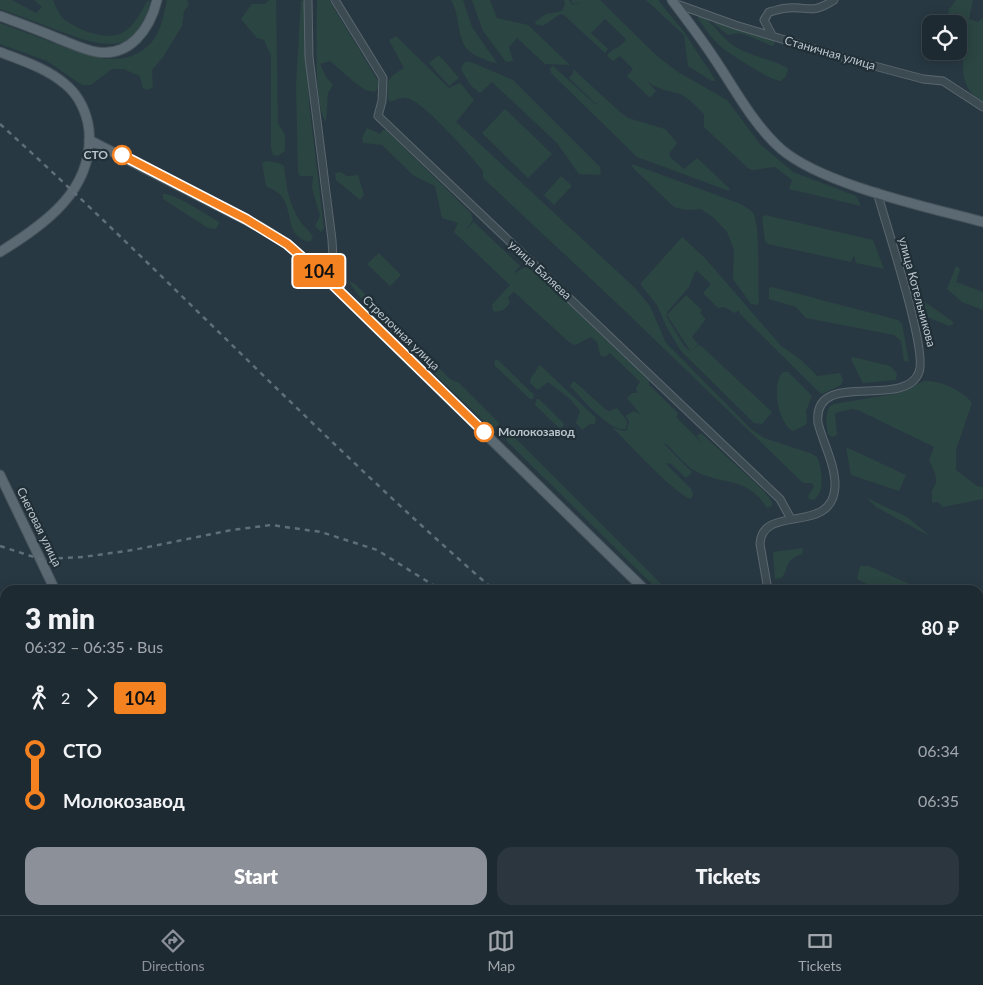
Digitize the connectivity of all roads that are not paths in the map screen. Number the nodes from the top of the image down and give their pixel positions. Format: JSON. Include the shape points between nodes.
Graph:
{"nodes":[{"id":1,"x":157,"y":0,"type":"edge"},
{"id":2,"x":308,"y":0,"type":"edge"},
{"id":3,"x":335,"y":0,"type":"edge"},
{"id":4,"x":834,"y":0,"type":"edge"},
{"id":5,"x":673,"y":1,"type":"edge"},
{"id":6,"x":0,"y":16,"type":"edge"},
{"id":7,"x":772,"y":35,"type":"junction"},
{"id":8,"x":0,"y":52,"type":"edge"},
{"id":9,"x":983,"y":107,"type":"edge"},
{"id":10,"x":90,"y":140,"type":"junction"},
{"id":11,"x":877,"y":192,"type":"junction"},
{"id":12,"x":983,"y":222,"type":"edge"},
{"id":13,"x":0,"y":252,"type":"edge"},
{"id":14,"x":329,"y":281,"type":"junction"},
{"id":15,"x":0,"y":475,"type":"edge"},
{"id":16,"x":791,"y":519,"type":"junction"},
{"id":17,"x":53,"y":585,"type":"edge"},
{"id":18,"x":640,"y":585,"type":"edge"},
{"id":19,"x":767,"y":585,"type":"edge"}],
"edges":[{"from":1,"to":6,"type":"main road","via":[[142,35],[123,48],[109,52],[87,49]]},
{"from":2,"to":14,"type":"street","via":[[309,57],[332,240]]},
{"from":3,"to":16,"type":"street","name":"улица Баляева","via":[[382,75],[384,83],[378,116],[780,499]]},
{"from":4,"to":7,"type":"street","via":[[825,6],[807,10],[789,8],[769,12],[764,20]]},
{"from":5,"to":7,"type":"street","name":"Станичная улица"},
{"from":5,"to":11,"type":"main road","via":[[755,120],[782,150],[818,172]]},
{"from":7,"to":9,"type":"street","name":"Станичная улица","via":[[852,60],[923,79],[943,81]]},
{"from":8,"to":10,"type":"main road","via":[[42,69],[70,88],[86,113]]},
{"from":10,"to":13,"type":"main road","via":[[86,167],[67,200]]},
{"from":10,"to":14,"type":"main road","name":"Стрелочная улица","via":[[260,226],[287,244]]},
{"from":11,"to":12,"type":"main road"},
{"from":11,"to":16,"type":"street","name":"улица Котельникова","via":[[918,336],[921,367],[917,377],[904,386],[832,394],[823,400],[817,413],[818,423],[834,479],[834,495],[819,513]]},
{"from":14,"to":18,"type":"main road","name":"Стрелочная улица"},
{"from":15,"to":17,"type":"main road","name":"Снеговая улица"},
{"from":16,"to":19,"type":"street","name":"улица Котельникова","via":[[772,524],[760,536]]}]}
